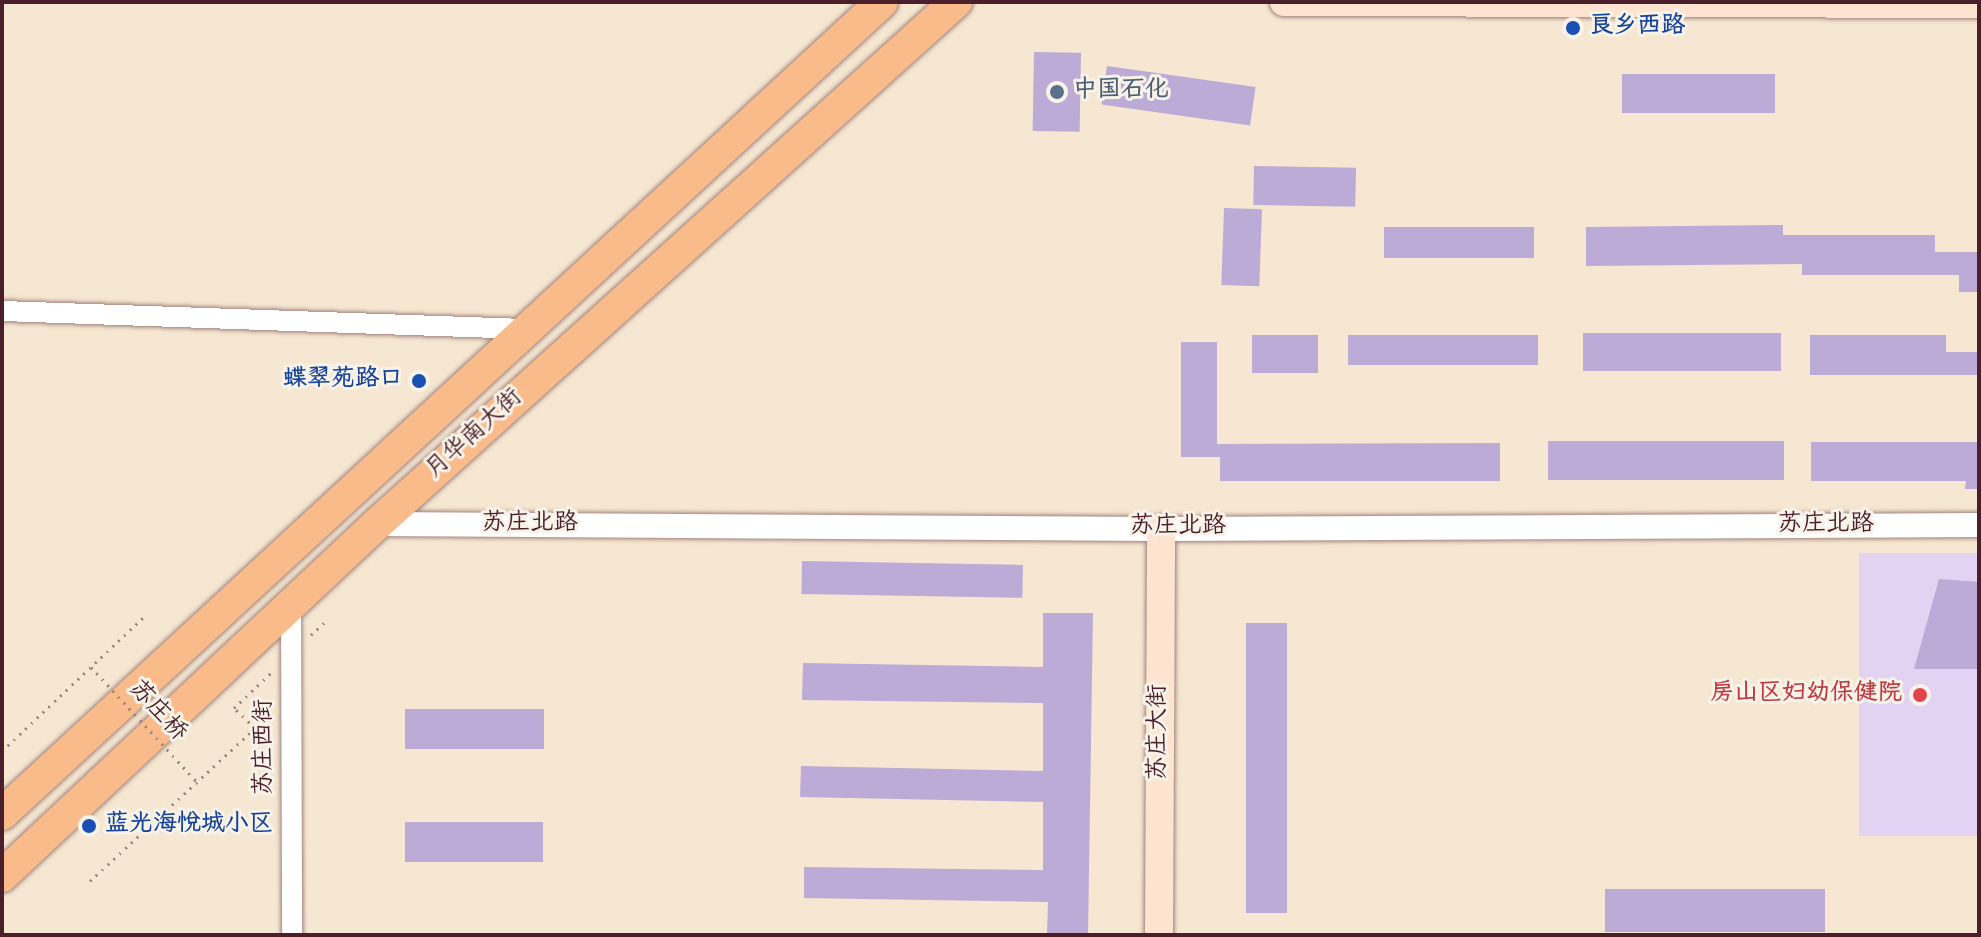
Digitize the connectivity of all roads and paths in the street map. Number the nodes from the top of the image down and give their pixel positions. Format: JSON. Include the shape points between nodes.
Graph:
{"nodes":[{"id":1,"x":956,"y":2,"type":"edge"},
{"id":2,"x":1284,"y":2,"type":"edge"},
{"id":3,"x":880,"y":4,"type":"edge"},
{"id":4,"x":1979,"y":4,"type":"edge"},
{"id":5,"x":915,"y":39,"type":"junction"},
{"id":6,"x":2,"y":311,"type":"edge"},
{"id":7,"x":526,"y":329,"type":"junction"},
{"id":8,"x":377,"y":524,"type":"junction"},
{"id":9,"x":1979,"y":525,"type":"edge"},
{"id":10,"x":1161,"y":529,"type":"junction"},
{"id":11,"x":291,"y":606,"type":"junction"},
{"id":12,"x":147,"y":614,"type":"dead end"},
{"id":13,"x":91,"y":667,"type":"junction"},
{"id":14,"x":271,"y":673,"type":"dead end"},
{"id":15,"x":2,"y":751,"type":"edge"},
{"id":16,"x":197,"y":782,"type":"junction"},
{"id":17,"x":2,"y":814,"type":"edge"},
{"id":18,"x":2,"y":876,"type":"edge"},
{"id":19,"x":90,"y":881,"type":"dead end"},
{"id":20,"x":292,"y":935,"type":"edge"},
{"id":21,"x":1159,"y":935,"type":"edge"}],
"edges":[{"from":1,"to":5,"type":"main road","name":"月华南大街"},
{"from":2,"to":4,"type":"main road"},
{"from":3,"to":5,"type":"main road","via":[[909,10]]},
{"from":3,"to":7,"type":"main road","name":"月华南大街"},
{"from":5,"to":8,"type":"main road","name":"月华南大街"},
{"from":6,"to":7,"type":"street"},
{"from":7,"to":17,"type":"main road","name":"月华南大街"},
{"from":8,"to":10,"type":"street","name":"苏庄北路"},
{"from":8,"to":11,"type":"main road","name":"月华南大街"},
{"from":9,"to":10,"type":"street","name":"苏庄北路"},
{"from":10,"to":21,"type":"main road","name":"苏庄大街"},
{"from":11,"to":18,"type":"main road","name":"月华南大街"},
{"from":11,"to":20,"type":"street","name":"苏庄西街"},
{"from":12,"to":13,"type":"path"},
{"from":13,"to":15,"type":"path"},
{"from":13,"to":16,"type":"path","name":"苏庄桥","bridge":true},
{"from":14,"to":16,"type":"path","via":[[234,708],[255,728]]},
{"from":16,"to":19,"type":"path"}]}
